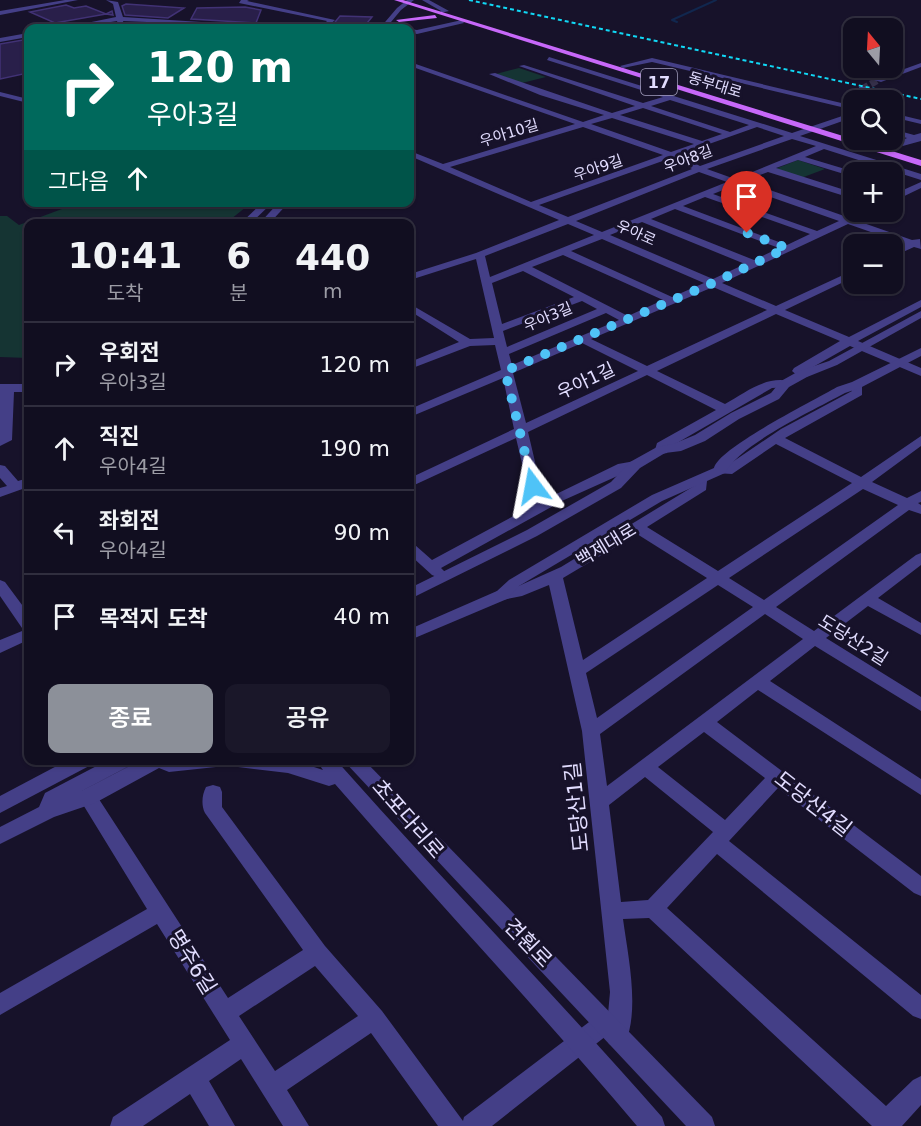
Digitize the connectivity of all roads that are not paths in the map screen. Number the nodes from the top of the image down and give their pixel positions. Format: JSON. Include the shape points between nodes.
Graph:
{"nodes":[{"id":1,"x":75,"y":0,"type":"edge"},
{"id":2,"x":109,"y":0,"type":"edge"},
{"id":3,"x":246,"y":0,"type":"edge"},
{"id":4,"x":397,"y":0,"type":"edge"},
{"id":5,"x":425,"y":0,"type":"edge"},
{"id":6,"x":412,"y":2,"type":"edge"},
{"id":7,"x":0,"y":13,"type":"edge"},
{"id":8,"x":443,"y":14,"type":"junction"},
{"id":9,"x":118,"y":19,"type":"junction"},
{"id":10,"x":399,"y":20,"type":"junction"},
{"id":11,"x":462,"y":22,"type":"junction"},
{"id":12,"x":89,"y":24,"type":"edge"},
{"id":13,"x":120,"y":24,"type":"edge"},
{"id":14,"x":215,"y":24,"type":"edge"},
{"id":15,"x":328,"y":24,"type":"edge"},
{"id":16,"x":387,"y":24,"type":"edge"},
{"id":17,"x":396,"y":24,"type":"edge"},
{"id":18,"x":414,"y":32,"type":"edge"},
{"id":19,"x":24,"y":36,"type":"edge"},
{"id":20,"x":0,"y":40,"type":"edge"},
{"id":21,"x":576,"y":52,"type":"junction"},
{"id":22,"x":567,"y":54,"type":"junction"},
{"id":23,"x":549,"y":59,"type":"junction"},
{"id":24,"x":414,"y":65,"type":"edge"},
{"id":25,"x":921,"y":65,"type":"edge"},
{"id":26,"x":522,"y":66,"type":"junction"},
{"id":27,"x":623,"y":66,"type":"junction"},
{"id":28,"x":493,"y":74,"type":"junction"},
{"id":29,"x":483,"y":76,"type":"dead end"},
{"id":30,"x":608,"y":77,"type":"junction"},
{"id":31,"x":473,"y":79,"type":"dead end"},
{"id":32,"x":878,"y":80,"type":"tunnel mouth"},
{"id":33,"x":463,"y":82,"type":"junction"},
{"id":34,"x":580,"y":85,"type":"junction"},
{"id":35,"x":690,"y":91,"type":"junction"},
{"id":36,"x":543,"y":93,"type":"junction"},
{"id":37,"x":0,"y":94,"type":"edge"},
{"id":38,"x":672,"y":97,"type":"junction"},
{"id":39,"x":24,"y":100,"type":"edge"},
{"id":40,"x":515,"y":102,"type":"junction"},
{"id":41,"x":843,"y":105,"type":"edge"},
{"id":42,"x":643,"y":106,"type":"junction"},
{"id":43,"x":616,"y":115,"type":"junction"},
{"id":44,"x":903,"y":118,"type":"edge"},
{"id":45,"x":843,"y":119,"type":"edge"},
{"id":46,"x":921,"y":122,"type":"edge"},
{"id":47,"x":585,"y":124,"type":"junction"},
{"id":48,"x":756,"y":125,"type":"junction"},
{"id":49,"x":816,"y":127,"type":"junction"},
{"id":50,"x":843,"y":133,"type":"edge"},
{"id":51,"x":729,"y":134,"type":"junction"},
{"id":52,"x":903,"y":134,"type":"edge"},
{"id":53,"x":795,"y":136,"type":"junction"},
{"id":54,"x":919,"y":138,"type":"edge"},
{"id":55,"x":627,"y":139,"type":"joint"},
{"id":56,"x":702,"y":144,"type":"junction"},
{"id":57,"x":903,"y":144,"type":"edge"},
{"id":58,"x":824,"y":146,"type":"junction"},
{"id":59,"x":898,"y":150,"type":"edge"},
{"id":60,"x":414,"y":155,"type":"edge"},
{"id":61,"x":673,"y":156,"type":"junction"},
{"id":62,"x":798,"y":157,"type":"junction"},
{"id":63,"x":921,"y":157,"type":"edge"},
{"id":64,"x":921,"y":163,"type":"edge"},
{"id":65,"x":442,"y":167,"type":"junction"},
{"id":66,"x":699,"y":169,"type":"junction"},
{"id":67,"x":769,"y":169,"type":"junction"},
{"id":68,"x":843,"y":172,"type":"edge"},
{"id":69,"x":921,"y":177,"type":"edge"},
{"id":70,"x":735,"y":181,"type":"junction"},
{"id":71,"x":921,"y":185,"type":"edge"},
{"id":72,"x":903,"y":191,"type":"edge"},
{"id":73,"x":906,"y":192,"type":"junction"},
{"id":74,"x":843,"y":193,"type":"edge"},
{"id":75,"x":705,"y":194,"type":"junction"},
{"id":76,"x":903,"y":194,"type":"edge"},
{"id":77,"x":921,"y":197,"type":"edge"},
{"id":78,"x":531,"y":205,"type":"junction"},
{"id":79,"x":675,"y":206,"type":"junction"},
{"id":80,"x":263,"y":207,"type":"edge"},
{"id":81,"x":280,"y":207,"type":"edge"},
{"id":82,"x":250,"y":219,"type":"edge"},
{"id":83,"x":268,"y":219,"type":"edge"},
{"id":84,"x":642,"y":219,"type":"junction"},
{"id":85,"x":843,"y":219,"type":"edge"},
{"id":86,"x":567,"y":220,"type":"junction"},
{"id":87,"x":843,"y":222,"type":"edge"},
{"id":88,"x":854,"y":222,"type":"edge"},
{"id":89,"x":603,"y":234,"type":"junction"},
{"id":90,"x":818,"y":234,"type":"junction"},
{"id":91,"x":919,"y":242,"type":"edge"},
{"id":92,"x":787,"y":248,"type":"junction"},
{"id":93,"x":903,"y":249,"type":"edge"},
{"id":94,"x":563,"y":252,"type":"junction"},
{"id":95,"x":480,"y":255,"type":"junction"},
{"id":96,"x":754,"y":264,"type":"junction"},
{"id":97,"x":523,"y":267,"type":"junction"},
{"id":98,"x":414,"y":277,"type":"edge"},
{"id":99,"x":843,"y":279,"type":"edge"},
{"id":100,"x":486,"y":282,"type":"junction"},
{"id":101,"x":713,"y":283,"type":"junction"},
{"id":102,"x":583,"y":297,"type":"junction"},
{"id":103,"x":673,"y":300,"type":"junction"},
{"id":104,"x":921,"y":303,"type":"edge"},
{"id":105,"x":414,"y":309,"type":"edge"},
{"id":106,"x":606,"y":309,"type":"junction"},
{"id":107,"x":777,"y":312,"type":"junction"},
{"id":108,"x":921,"y":314,"type":"edge"},
{"id":109,"x":424,"y":315,"type":"junction"},
{"id":110,"x":414,"y":319,"type":"edge"},
{"id":111,"x":628,"y":320,"type":"junction"},
{"id":112,"x":582,"y":339,"type":"junction"},
{"id":113,"x":500,"y":341,"type":"junction"},
{"id":114,"x":468,"y":342,"type":"junction"},
{"id":115,"x":849,"y":343,"type":"junction"},
{"id":116,"x":862,"y":348,"type":"junction"},
{"id":117,"x":921,"y":351,"type":"edge"},
{"id":118,"x":899,"y":362,"type":"junction"},
{"id":119,"x":414,"y":364,"type":"edge"},
{"id":120,"x":505,"y":371,"type":"junction"},
{"id":121,"x":647,"y":372,"type":"junction"},
{"id":122,"x":921,"y":372,"type":"edge"},
{"id":123,"x":803,"y":374,"type":"junction"},
{"id":124,"x":785,"y":384,"type":"junction"},
{"id":125,"x":856,"y":386,"type":"junction"},
{"id":126,"x":4,"y":388,"type":"edge"},
{"id":127,"x":24,"y":388,"type":"edge"},
{"id":128,"x":725,"y":409,"type":"junction"},
{"id":129,"x":414,"y":411,"type":"edge"},
{"id":130,"x":521,"y":431,"type":"junction"},
{"id":131,"x":778,"y":440,"type":"junction"},
{"id":132,"x":921,"y":440,"type":"edge"},
{"id":133,"x":0,"y":442,"type":"edge"},
{"id":134,"x":662,"y":450,"type":"junction"},
{"id":135,"x":635,"y":465,"type":"junction"},
{"id":136,"x":0,"y":469,"type":"edge"},
{"id":137,"x":720,"y":470,"type":"junction"},
{"id":138,"x":414,"y":481,"type":"edge"},
{"id":139,"x":700,"y":482,"type":"junction"},
{"id":140,"x":862,"y":483,"type":"junction"},
{"id":141,"x":24,"y":484,"type":"edge"},
{"id":142,"x":15,"y":487,"type":"junction"},
{"id":143,"x":0,"y":493,"type":"edge"},
{"id":144,"x":917,"y":503,"type":"edge"},
{"id":145,"x":538,"y":508,"type":"junction"},
{"id":146,"x":637,"y":527,"type":"junction"},
{"id":147,"x":414,"y":552,"type":"edge"},
{"id":148,"x":919,"y":561,"type":"edge"},
{"id":149,"x":436,"y":572,"type":"junction"},
{"id":150,"x":555,"y":576,"type":"junction"},
{"id":151,"x":717,"y":577,"type":"junction"},
{"id":152,"x":0,"y":585,"type":"edge"},
{"id":153,"x":414,"y":591,"type":"edge"},
{"id":154,"x":502,"y":595,"type":"junction"},
{"id":155,"x":867,"y":599,"type":"junction"},
{"id":156,"x":765,"y":607,"type":"junction"},
{"id":157,"x":24,"y":618,"type":"edge"},
{"id":158,"x":921,"y":630,"type":"edge"},
{"id":159,"x":414,"y":633,"type":"edge"},
{"id":160,"x":24,"y":636,"type":"edge"},
{"id":161,"x":815,"y":639,"type":"junction"},
{"id":162,"x":0,"y":647,"type":"edge"},
{"id":163,"x":576,"y":672,"type":"junction"},
{"id":164,"x":758,"y":682,"type":"junction"},
{"id":165,"x":921,"y":705,"type":"edge"},
{"id":166,"x":704,"y":722,"type":"junction"},
{"id":167,"x":591,"y":731,"type":"junction"},
{"id":168,"x":76,"y":765,"type":"edge"},
{"id":169,"x":115,"y":765,"type":"edge"},
{"id":170,"x":151,"y":765,"type":"edge"},
{"id":171,"x":280,"y":765,"type":"edge"},
{"id":172,"x":360,"y":765,"type":"edge"},
{"id":173,"x":331,"y":767,"type":"edge"},
{"id":174,"x":645,"y":767,"type":"junction"},
{"id":175,"x":778,"y":776,"type":"junction"},
{"id":176,"x":921,"y":788,"type":"edge"},
{"id":177,"x":213,"y":792,"type":"dead end"},
{"id":178,"x":88,"y":798,"type":"junction"},
{"id":179,"x":598,"y":803,"type":"junction"},
{"id":180,"x":0,"y":805,"type":"edge"},
{"id":181,"x":47,"y":812,"type":"junction"},
{"id":182,"x":0,"y":836,"type":"edge"},
{"id":183,"x":722,"y":837,"type":"junction"},
{"id":184,"x":432,"y":882,"type":"joint"},
{"id":185,"x":921,"y":887,"type":"edge"},
{"id":186,"x":653,"y":909,"type":"junction"},
{"id":187,"x":611,"y":911,"type":"junction"},
{"id":188,"x":160,"y":912,"type":"junction"},
{"id":189,"x":317,"y":953,"type":"junction"},
{"id":190,"x":0,"y":1005,"type":"edge"},
{"id":191,"x":921,"y":1009,"type":"edge"},
{"id":192,"x":224,"y":1013,"type":"junction"},
{"id":193,"x":374,"y":1018,"type":"junction"},
{"id":194,"x":611,"y":1029,"type":"junction"},
{"id":195,"x":581,"y":1042,"type":"junction"},
{"id":196,"x":244,"y":1044,"type":"junction"},
{"id":197,"x":193,"y":1078,"type":"junction"},
{"id":198,"x":271,"y":1087,"type":"junction"},
{"id":199,"x":921,"y":1088,"type":"edge"},
{"id":200,"x":888,"y":1124,"type":"edge"},
{"id":201,"x":122,"y":1126,"type":"edge"},
{"id":202,"x":223,"y":1126,"type":"edge"},
{"id":203,"x":297,"y":1126,"type":"edge"},
{"id":204,"x":453,"y":1126,"type":"edge"},
{"id":205,"x":472,"y":1126,"type":"edge"},
{"id":206,"x":653,"y":1126,"type":"edge"},
{"id":207,"x":703,"y":1126,"type":"edge"}],
"edges":[{"from":1,"to":7,"type":"street"},
{"from":2,"to":9,"type":"street","via":[[116,3]]},
{"from":3,"to":15,"type":"street","via":[[241,2],[332,20]]},
{"from":4,"to":6,"type":"main road","name":"동부대로","number":"17"},
{"from":5,"to":8,"type":"street","via":[[446,11]]},
{"from":6,"to":8,"type":"main road","name":"동부대로","number":"17"},
{"from":6,"to":10,"type":"street"},
{"from":6,"to":16,"type":"street"},
{"from":8,"to":10,"type":"main road"},
{"from":8,"to":11,"type":"main road","name":"동부대로","number":"17"},
{"from":8,"to":21,"type":"main road","name":"동부대로","number":"17"},
{"from":9,"to":12,"type":"street"},
{"from":9,"to":13,"type":"street"},
{"from":9,"to":14,"type":"street"},
{"from":10,"to":17,"type":"street"},
{"from":11,"to":18,"type":"street"},
{"from":11,"to":22,"type":"main road","name":"동부대로","number":"17"},
{"from":19,"to":20,"type":"street"},
{"from":21,"to":22,"type":"street"},
{"from":21,"to":27,"type":"main road","name":"동부대로","number":"17"},
{"from":22,"to":23,"type":"street"},
{"from":22,"to":35,"type":"main road","name":"동부대로","number":"17"},
{"from":23,"to":26,"type":"street"},
{"from":23,"to":30,"type":"street"},
{"from":24,"to":33,"type":"street","name":"우아10길"},
{"from":25,"to":32,"type":"street"},
{"from":26,"to":28,"type":"street"},
{"from":26,"to":34,"type":"street"},
{"from":27,"to":41,"type":"street","via":[[652,60]]},
{"from":27,"to":49,"type":"main road","name":"동부대로","number":"17"},
{"from":28,"to":29,"type":"street"},
{"from":28,"to":36,"type":"street","name":"우아10길"},
{"from":30,"to":34,"type":"street"},
{"from":30,"to":38,"type":"street"},
{"from":31,"to":33,"type":"street"},
{"from":33,"to":40,"type":"street","name":"우아10길"},
{"from":34,"to":36,"type":"street"},
{"from":34,"to":42,"type":"street"},
{"from":35,"to":38,"type":"street","name":"우아10길"},
{"from":35,"to":49,"type":"main road","name":"동부대로","number":"17"},
{"from":36,"to":40,"type":"street"},
{"from":36,"to":43,"type":"street","name":"우아10길"},
{"from":37,"to":39,"type":"street"},
{"from":38,"to":42,"type":"street","name":"우아10길"},
{"from":38,"to":48,"type":"street"},
{"from":40,"to":47,"type":"street","name":"우아10길"},
{"from":42,"to":43,"type":"street","name":"우아10길"},
{"from":42,"to":51,"type":"street"},
{"from":43,"to":47,"type":"street","name":"우아10길"},
{"from":43,"to":56,"type":"street","name":"우아10길"},
{"from":44,"to":46,"type":"street"},
{"from":45,"to":49,"type":"street","name":"우아8길"},
{"from":47,"to":55,"type":"street","name":"우아10길"},
{"from":47,"to":65,"type":"street","name":"우아10길"},
{"from":48,"to":51,"type":"street","name":"우아9길"},
{"from":48,"to":53,"type":"street"},
{"from":49,"to":50,"type":"main road","name":"동부대로","number":"17"},
{"from":49,"to":53,"type":"street","name":"우아8길"},
{"from":49,"to":64,"type":"main road","name":"동부대로","number":"17"},
{"from":51,"to":56,"type":"street","name":"우아9길"},
{"from":52,"to":54,"type":"street"},
{"from":53,"to":58,"type":"street"},
{"from":53,"to":66,"type":"street","name":"우아8길"},
{"from":54,"to":57,"type":"street"},
{"from":55,"to":61,"type":"street","name":"우아9길"},
{"from":56,"to":61,"type":"street","name":"우아9길"},
{"from":58,"to":62,"type":"street"},
{"from":58,"to":69,"type":"street"},
{"from":59,"to":63,"type":"main road"},
{"from":60,"to":65,"type":"street","name":"우아로"},
{"from":61,"to":66,"type":"street"},
{"from":61,"to":78,"type":"street","name":"우아9길"},
{"from":62,"to":67,"type":"street"},
{"from":62,"to":68,"type":"street"},
{"from":65,"to":78,"type":"street","name":"우아로"},
{"from":66,"to":70,"type":"street"},
{"from":66,"to":86,"type":"street","name":"우아8길"},
{"from":67,"to":70,"type":"street"},
{"from":67,"to":74,"type":"street"},
{"from":70,"to":75,"type":"street"},
{"from":70,"to":85,"type":"street"},
{"from":71,"to":73,"type":"street"},
{"from":72,"to":73,"type":"street"},
{"from":73,"to":76,"type":"street"},
{"from":73,"to":77,"type":"street"},
{"from":75,"to":79,"type":"street"},
{"from":75,"to":90,"type":"street"},
{"from":78,"to":86,"type":"street","name":"우아로"},
{"from":79,"to":84,"type":"street"},
{"from":79,"to":92,"type":"street"},
{"from":80,"to":82,"type":"street"},
{"from":81,"to":83,"type":"street"},
{"from":84,"to":89,"type":"street"},
{"from":84,"to":96,"type":"street"},
{"from":86,"to":89,"type":"street","name":"우아로"},
{"from":86,"to":95,"type":"street","name":"우아8길"},
{"from":87,"to":90,"type":"street","name":"우아3길"},
{"from":88,"to":91,"type":"street"},
{"from":89,"to":94,"type":"street"},
{"from":89,"to":101,"type":"street","name":"우아로"},
{"from":90,"to":92,"type":"street","name":"우아3길"},
{"from":91,"to":93,"type":"street"},
{"from":92,"to":96,"type":"street","name":"우아3길"},
{"from":94,"to":97,"type":"street"},
{"from":94,"to":103,"type":"street"},
{"from":95,"to":98,"type":"street","name":"우아8길"},
{"from":95,"to":100,"type":"street"},
{"from":96,"to":101,"type":"street","name":"우아3길"},
{"from":97,"to":100,"type":"street"},
{"from":97,"to":102,"type":"street","name":"우아3길"},
{"from":99,"to":107,"type":"street","name":"우아1길"},
{"from":100,"to":113,"type":"street"},
{"from":101,"to":103,"type":"street","name":"우아3길"},
{"from":101,"to":107,"type":"street","name":"우아로"},
{"from":102,"to":106,"type":"street","name":"우아3길"},
{"from":102,"to":113,"type":"street"},
{"from":103,"to":111,"type":"street","name":"우아3길"},
{"from":104,"to":115,"type":"street"},
{"from":105,"to":109,"type":"street"},
{"from":106,"to":111,"type":"street","name":"우아3길"},
{"from":106,"to":113,"type":"street","name":"우아3길"},
{"from":107,"to":115,"type":"street","name":"우아로"},
{"from":107,"to":121,"type":"street","name":"우아1길"},
{"from":108,"to":116,"type":"street"},
{"from":109,"to":110,"type":"street"},
{"from":109,"to":114,"type":"street"},
{"from":111,"to":112,"type":"street","name":"우아3길"},
{"from":112,"to":120,"type":"street","name":"우아3길"},
{"from":112,"to":121,"type":"street"},
{"from":113,"to":114,"type":"street"},
{"from":113,"to":120,"type":"street"},
{"from":114,"to":119,"type":"street"},
{"from":115,"to":116,"type":"street","name":"우아로"},
{"from":115,"to":123,"type":"street","via":[[798,370]]},
{"from":116,"to":118,"type":"street","name":"우아로"},
{"from":116,"to":123,"type":"street"},
{"from":117,"to":118,"type":"street","name":"백제대로"},
{"from":118,"to":122,"type":"street","name":"우아로"},
{"from":118,"to":125,"type":"street","name":"백제대로"},
{"from":120,"to":129,"type":"street","name":"우아3길"},
{"from":120,"to":130,"type":"street"},
{"from":121,"to":128,"type":"street"},
{"from":121,"to":130,"type":"street","name":"우아1길"},
{"from":123,"to":124,"type":"street"},
{"from":124,"to":128,"type":"street","via":[[770,384]]},
{"from":124,"to":134,"type":"street","via":[[774,396],[700,438]]},
{"from":125,"to":131,"type":"street","name":"백제대로","via":[[858,392]]},
{"from":125,"to":137,"type":"street","name":"백제대로","via":[[841,390],[741,447],[721,464]]},
{"from":126,"to":127,"type":"street"},
{"from":126,"to":133,"type":"street","via":[[5,440]]},
{"from":128,"to":134,"type":"street","via":[[662,446]]},
{"from":130,"to":138,"type":"street","name":"우아1길"},
{"from":130,"to":145,"type":"street"},
{"from":131,"to":137,"type":"street","name":"백제대로","via":[[727,471]]},
{"from":131,"to":140,"type":"street"},
{"from":132,"to":140,"type":"street"},
{"from":134,"to":135,"type":"street"},
{"from":135,"to":145,"type":"street","via":[[623,467]]},
{"from":135,"to":149,"type":"street","via":[[616,485],[541,528]]},
{"from":136,"to":142,"type":"street"},
{"from":137,"to":139,"type":"street","name":"백제대로"},
{"from":139,"to":146,"type":"street","name":"백제대로","via":[[701,487]]},
{"from":139,"to":154,"type":"street","name":"백제대로","via":[[660,496],[514,583]]},
{"from":140,"to":144,"type":"street"},
{"from":140,"to":151,"type":"street"},
{"from":141,"to":142,"type":"street"},
{"from":142,"to":143,"type":"street"},
{"from":144,"to":156,"type":"street"},
{"from":145,"to":149,"type":"street"},
{"from":146,"to":150,"type":"street","name":"백제대로"},
{"from":146,"to":151,"type":"street","name":"도당산2길"},
{"from":147,"to":149,"type":"street"},
{"from":148,"to":155,"type":"street"},
{"from":149,"to":153,"type":"street"},
{"from":150,"to":154,"type":"street","name":"백제대로","via":[[510,597]]},
{"from":150,"to":163,"type":"street","name":"도당산1길"},
{"from":151,"to":156,"type":"street","name":"도당산2길"},
{"from":151,"to":163,"type":"street"},
{"from":152,"to":157,"type":"street"},
{"from":154,"to":159,"type":"street","name":"백제대로"},
{"from":155,"to":158,"type":"street"},
{"from":155,"to":161,"type":"street"},
{"from":156,"to":161,"type":"street","name":"도당산2길"},
{"from":156,"to":167,"type":"street"},
{"from":160,"to":162,"type":"street"},
{"from":161,"to":164,"type":"street"},
{"from":161,"to":165,"type":"street","name":"도당산2길"},
{"from":163,"to":167,"type":"street","name":"도당산1길"},
{"from":164,"to":166,"type":"street"},
{"from":164,"to":176,"type":"street"},
{"from":166,"to":174,"type":"street"},
{"from":166,"to":175,"type":"street","name":"도당산4길"},
{"from":167,"to":179,"type":"street","name":"도당산1길"},
{"from":168,"to":180,"type":"street"},
{"from":169,"to":181,"type":"street","via":[[52,798]]},
{"from":170,"to":178,"type":"street"},
{"from":171,"to":173,"type":"street","via":[[328,779]]},
{"from":172,"to":194,"type":"street","name":"견훤로"},
{"from":173,"to":184,"type":"street","name":"초포다리로"},
{"from":174,"to":179,"type":"street"},
{"from":174,"to":183,"type":"street"},
{"from":175,"to":183,"type":"street"},
{"from":175,"to":185,"type":"street","name":"도당산4길"},
{"from":177,"to":189,"type":"street","via":[[212,808]]},
{"from":178,"to":181,"type":"street"},
{"from":178,"to":188,"type":"street","name":"명주6길"},
{"from":179,"to":187,"type":"street","name":"도당산1길"},
{"from":181,"to":182,"type":"street"},
{"from":183,"to":186,"type":"street"},
{"from":183,"to":191,"type":"street"},
{"from":184,"to":195,"type":"street","name":"견훤로"},
{"from":186,"to":187,"type":"street"},
{"from":186,"to":200,"type":"street"},
{"from":187,"to":194,"type":"street","name":"도당산1길","via":[[621,992]]},
{"from":188,"to":190,"type":"street"},
{"from":188,"to":192,"type":"street","name":"명주6길"},
{"from":189,"to":192,"type":"street"},
{"from":189,"to":193,"type":"street"},
{"from":192,"to":196,"type":"street","name":"명주6길"},
{"from":193,"to":198,"type":"street"},
{"from":193,"to":204,"type":"street"},
{"from":194,"to":195,"type":"street"},
{"from":194,"to":207,"type":"street","name":"견훤로"},
{"from":195,"to":205,"type":"street"},
{"from":195,"to":206,"type":"street","name":"견훤로"},
{"from":196,"to":197,"type":"street"},
{"from":196,"to":198,"type":"street","name":"명주6길"},
{"from":197,"to":201,"type":"street"},
{"from":197,"to":202,"type":"street"},
{"from":198,"to":203,"type":"street","name":"명주6길"},
{"from":199,"to":200,"type":"street"}]}
